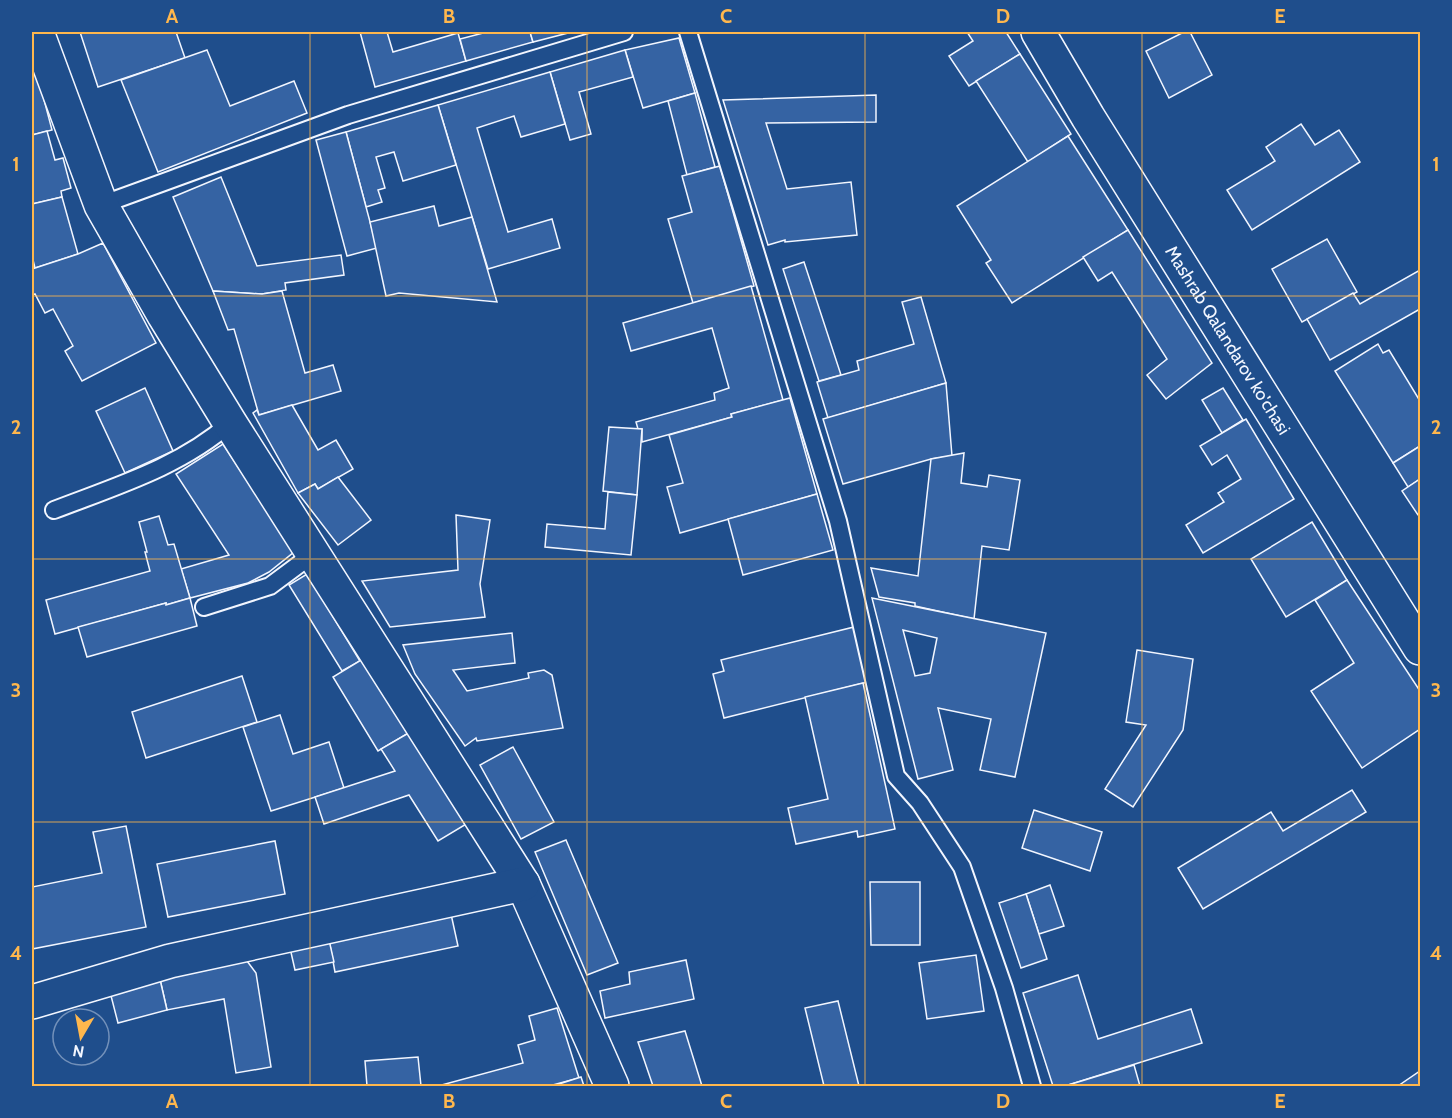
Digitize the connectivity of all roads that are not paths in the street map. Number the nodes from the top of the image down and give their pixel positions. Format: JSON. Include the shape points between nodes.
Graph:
{"nodes":[{"id":1,"x":37,"y":32,"type":"edge"},
{"id":2,"x":624,"y":32,"type":"edge"},
{"id":3,"x":688,"y":32,"type":"edge"},
{"id":4,"x":1038,"y":32,"type":"edge"},
{"id":5,"x":101,"y":205,"type":"junction"},
{"id":6,"x":230,"y":423,"type":"junction"},
{"id":7,"x":54,"y":510,"type":"dead end"},
{"id":8,"x":313,"y":554,"type":"junction"},
{"id":9,"x":204,"y":607,"type":"dead end"},
{"id":10,"x":1420,"y":648,"type":"edge"},
{"id":11,"x":523,"y":884,"type":"junction"},
{"id":12,"x":32,"y":1002,"type":"edge"},
{"id":13,"x":612,"y":1086,"type":"edge"},
{"id":14,"x":1032,"y":1086,"type":"edge"}],
"edges":[{"from":1,"to":5,"type":"street"},
{"from":2,"to":5,"type":"lane","via":[[348,115]]},
{"from":3,"to":14,"type":"lane","via":[[838,521],[896,776],[920,803],[962,867],[1004,988]]},
{"from":4,"to":10,"type":"street","name":"Mashrab Qalandarov ko'chasi"},
{"from":5,"to":6,"type":"street"},
{"from":6,"to":7,"type":"lane","via":[[174,463]]},
{"from":6,"to":8,"type":"street"},
{"from":8,"to":9,"type":"lane","via":[[270,586]]},
{"from":8,"to":11,"type":"street"},
{"from":11,"to":12,"type":"street","via":[[170,961]]},
{"from":11,"to":13,"type":"street"}]}
